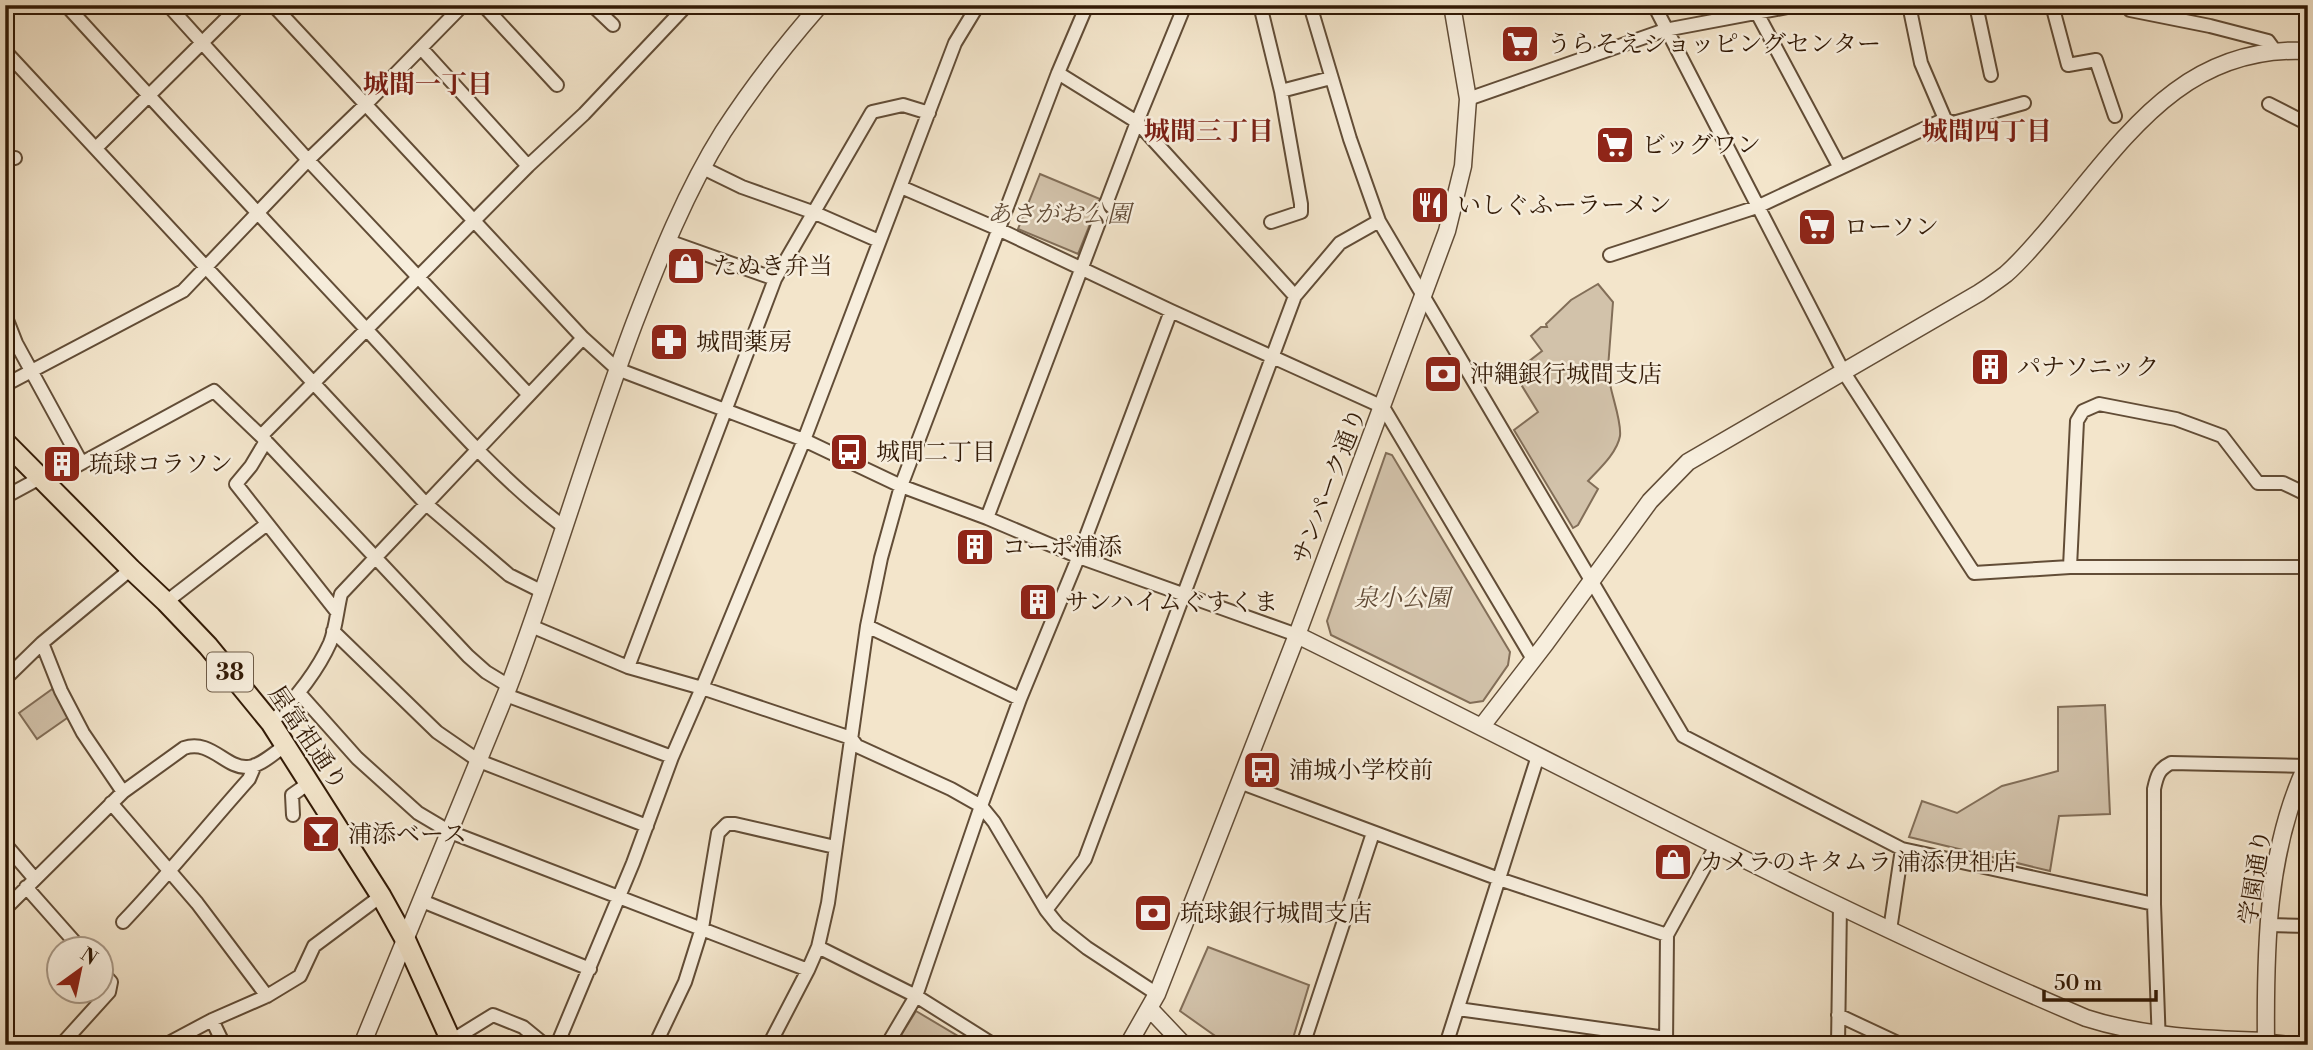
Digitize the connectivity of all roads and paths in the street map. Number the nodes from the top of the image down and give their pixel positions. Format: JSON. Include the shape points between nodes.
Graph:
{"nodes":[{"id":1,"x":66,"y":5,"type":"edge"},
{"id":2,"x":167,"y":5,"type":"edge"},
{"id":3,"x":240,"y":5,"type":"edge"},
{"id":4,"x":273,"y":5,"type":"edge"},
{"id":5,"x":463,"y":5,"type":"edge"},
{"id":6,"x":483,"y":5,"type":"edge"},
{"id":7,"x":592,"y":5,"type":"edge"},
{"id":8,"x":687,"y":5,"type":"edge"},
{"id":9,"x":820,"y":5,"type":"edge"},
{"id":10,"x":978,"y":5,"type":"edge"},
{"id":11,"x":1087,"y":5,"type":"edge"},
{"id":12,"x":1185,"y":5,"type":"edge"},
{"id":13,"x":1260,"y":5,"type":"edge"},
{"id":14,"x":1310,"y":5,"type":"edge"},
{"id":15,"x":1452,"y":5,"type":"edge"},
{"id":16,"x":1654,"y":5,"type":"edge"},
{"id":17,"x":1798,"y":5,"type":"edge"},
{"id":18,"x":1909,"y":5,"type":"edge"},
{"id":19,"x":1976,"y":5,"type":"edge"},
{"id":20,"x":2052,"y":5,"type":"edge"},
{"id":21,"x":2128,"y":5,"type":"edge"},
{"id":22,"x":1757,"y":13,"type":"junction"},
{"id":23,"x":613,"y":25,"type":"dead end"},
{"id":24,"x":1665,"y":30,"type":"junction"},
{"id":25,"x":202,"y":43,"type":"junction"},
{"id":26,"x":421,"y":48,"type":"junction"},
{"id":27,"x":5,"y":51,"type":"edge"},
{"id":28,"x":2308,"y":51,"type":"edge"},
{"id":29,"x":2276,"y":52,"type":"junction"},
{"id":30,"x":1058,"y":73,"type":"junction"},
{"id":31,"x":1992,"y":75,"type":"dead end"},
{"id":32,"x":1331,"y":78,"type":"junction"},
{"id":33,"x":558,"y":85,"type":"dead end"},
{"id":34,"x":1281,"y":91,"type":"junction"},
{"id":35,"x":149,"y":97,"type":"junction"},
{"id":36,"x":1468,"y":99,"type":"junction"},
{"id":37,"x":2024,"y":103,"type":"dead end"},
{"id":38,"x":2269,"y":104,"type":"dead end"},
{"id":39,"x":365,"y":105,"type":"junction"},
{"id":40,"x":929,"y":113,"type":"junction"},
{"id":41,"x":2115,"y":116,"type":"dead end"},
{"id":42,"x":1945,"y":119,"type":"junction"},
{"id":43,"x":1138,"y":122,"type":"junction"},
{"id":44,"x":2308,"y":124,"type":"edge"},
{"id":45,"x":96,"y":148,"type":"junction"},
{"id":46,"x":308,"y":160,"type":"junction"},
{"id":47,"x":528,"y":166,"type":"junction"},
{"id":48,"x":703,"y":168,"type":"junction"},
{"id":49,"x":1840,"y":168,"type":"junction"},
{"id":50,"x":901,"y":187,"type":"junction"},
{"id":51,"x":1756,"y":207,"type":"junction"},
{"id":52,"x":256,"y":213,"type":"junction"},
{"id":53,"x":815,"y":213,"type":"junction"},
{"id":54,"x":474,"y":221,"type":"junction"},
{"id":55,"x":1379,"y":221,"type":"junction"},
{"id":56,"x":1271,"y":222,"type":"dead end"},
{"id":57,"x":998,"y":229,"type":"junction"},
{"id":58,"x":668,"y":241,"type":"junction"},
{"id":59,"x":879,"y":242,"type":"junction"},
{"id":60,"x":1610,"y":255,"type":"dead end"},
{"id":61,"x":205,"y":267,"type":"junction"},
{"id":62,"x":1083,"y":270,"type":"junction"},
{"id":63,"x":418,"y":278,"type":"junction"},
{"id":64,"x":775,"y":279,"type":"junction"},
{"id":65,"x":1295,"y":296,"type":"junction"},
{"id":66,"x":1424,"y":296,"type":"junction"},
{"id":67,"x":1171,"y":311,"type":"junction"},
{"id":68,"x":5,"y":315,"type":"edge"},
{"id":69,"x":366,"y":329,"type":"junction"},
{"id":70,"x":583,"y":338,"type":"junction"},
{"id":71,"x":1271,"y":356,"type":"junction"},
{"id":72,"x":617,"y":369,"type":"junction"},
{"id":73,"x":1843,"y":371,"type":"junction"},
{"id":74,"x":33,"y":372,"type":"junction"},
{"id":75,"x":313,"y":381,"type":"junction"},
{"id":76,"x":5,"y":385,"type":"edge"},
{"id":77,"x":529,"y":395,"type":"junction"},
{"id":78,"x":1382,"y":407,"type":"junction"},
{"id":79,"x":726,"y":410,"type":"junction"},
{"id":80,"x":263,"y":438,"type":"junction"},
{"id":81,"x":804,"y":440,"type":"junction"},
{"id":82,"x":5,"y":442,"type":"edge"},
{"id":83,"x":477,"y":449,"type":"junction"},
{"id":84,"x":81,"y":462,"type":"junction"},
{"id":85,"x":43,"y":481,"type":"junction"},
{"id":86,"x":901,"y":486,"type":"junction"},
{"id":87,"x":2308,"y":495,"type":"edge"},
{"id":88,"x":5,"y":497,"type":"edge"},
{"id":89,"x":425,"y":503,"type":"junction"},
{"id":90,"x":987,"y":518,"type":"junction"},
{"id":91,"x":267,"y":524,"type":"junction"},
{"id":92,"x":564,"y":527,"type":"junction"},
{"id":93,"x":376,"y":557,"type":"junction"},
{"id":94,"x":1079,"y":557,"type":"junction"},
{"id":95,"x":2070,"y":567,"type":"junction"},
{"id":96,"x":2308,"y":567,"type":"edge"},
{"id":97,"x":131,"y":569,"type":"junction"},
{"id":98,"x":1592,"y":578,"type":"junction"},
{"id":99,"x":542,"y":592,"type":"junction"},
{"id":100,"x":1182,"y":595,"type":"junction"},
{"id":101,"x":166,"y":601,"type":"junction"},
{"id":102,"x":337,"y":612,"type":"junction"},
{"id":103,"x":531,"y":626,"type":"junction"},
{"id":104,"x":867,"y":626,"type":"junction"},
{"id":105,"x":332,"y":631,"type":"junction"},
{"id":106,"x":1297,"y":635,"type":"junction"},
{"id":107,"x":42,"y":643,"type":"junction"},
{"id":108,"x":1533,"y":659,"type":"junction"},
{"id":109,"x":628,"y":667,"type":"junction"},
{"id":110,"x":5,"y":680,"type":"edge"},
{"id":111,"x":702,"y":688,"type":"junction"},
{"id":112,"x":507,"y":690,"type":"junction"},
{"id":113,"x":299,"y":693,"type":"junction"},
{"id":114,"x":1020,"y":699,"type":"junction"},
{"id":115,"x":271,"y":723,"type":"junction"},
{"id":116,"x":1482,"y":726,"type":"junction"},
{"id":117,"x":851,"y":738,"type":"junction"},
{"id":118,"x":286,"y":745,"type":"junction"},
{"id":119,"x":1538,"y":756,"type":"junction"},
{"id":120,"x":672,"y":757,"type":"junction"},
{"id":121,"x":479,"y":761,"type":"junction"},
{"id":122,"x":2307,"y":764,"type":"edge"},
{"id":123,"x":255,"y":765,"type":"junction"},
{"id":124,"x":1239,"y":782,"type":"junction"},
{"id":125,"x":309,"y":783,"type":"junction"},
{"id":126,"x":123,"y":792,"type":"junction"},
{"id":127,"x":111,"y":803,"type":"junction"},
{"id":128,"x":981,"y":806,"type":"junction"},
{"id":129,"x":293,"y":815,"type":"dead end"},
{"id":130,"x":647,"y":825,"type":"junction"},
{"id":131,"x":450,"y":832,"type":"junction"},
{"id":132,"x":1373,"y":832,"type":"junction"},
{"id":133,"x":5,"y":844,"type":"edge"},
{"id":134,"x":1716,"y":846,"type":"junction"},
{"id":135,"x":835,"y":847,"type":"junction"},
{"id":136,"x":1902,"y":849,"type":"junction"},
{"id":137,"x":168,"y":871,"type":"junction"},
{"id":138,"x":1499,"y":878,"type":"junction"},
{"id":139,"x":30,"y":883,"type":"junction"},
{"id":140,"x":381,"y":896,"type":"junction"},
{"id":141,"x":618,"y":898,"type":"junction"},
{"id":142,"x":422,"y":901,"type":"junction"},
{"id":143,"x":2154,"y":904,"type":"junction"},
{"id":144,"x":1840,"y":905,"type":"junction"},
{"id":145,"x":5,"y":909,"type":"edge"},
{"id":146,"x":1046,"y":910,"type":"junction"},
{"id":147,"x":123,"y":922,"type":"dead end"},
{"id":148,"x":2269,"y":925,"type":"junction"},
{"id":149,"x":2308,"y":926,"type":"edge"},
{"id":150,"x":702,"y":928,"type":"junction"},
{"id":151,"x":1890,"y":930,"type":"junction"},
{"id":152,"x":69,"y":934,"type":"edge"},
{"id":153,"x":1667,"y":935,"type":"junction"},
{"id":154,"x":406,"y":941,"type":"junction"},
{"id":155,"x":818,"y":947,"type":"junction"},
{"id":156,"x":590,"y":969,"type":"junction"},
{"id":157,"x":808,"y":970,"type":"junction"},
{"id":158,"x":267,"y":996,"type":"junction"},
{"id":159,"x":916,"y":996,"type":"junction"},
{"id":160,"x":1154,"y":1002,"type":"junction"},
{"id":161,"x":98,"y":1004,"type":"edge"},
{"id":162,"x":1458,"y":1009,"type":"junction"},
{"id":163,"x":1838,"y":1015,"type":"junction"},
{"id":164,"x":212,"y":1020,"type":"junction"},
{"id":165,"x":2159,"y":1040,"type":"edge"},
{"id":166,"x":1666,"y":1041,"type":"edge"},
{"id":167,"x":452,"y":1043,"type":"edge"},
{"id":168,"x":2266,"y":1043,"type":"edge"},
{"id":169,"x":61,"y":1045,"type":"edge"},
{"id":170,"x":165,"y":1045,"type":"edge"},
{"id":171,"x":224,"y":1045,"type":"edge"},
{"id":172,"x":362,"y":1045,"type":"edge"},
{"id":173,"x":545,"y":1045,"type":"edge"},
{"id":174,"x":557,"y":1045,"type":"edge"},
{"id":175,"x":655,"y":1045,"type":"edge"},
{"id":176,"x":769,"y":1045,"type":"edge"},
{"id":177,"x":887,"y":1045,"type":"edge"},
{"id":178,"x":994,"y":1045,"type":"edge"},
{"id":179,"x":1128,"y":1045,"type":"edge"},
{"id":180,"x":1184,"y":1045,"type":"edge"},
{"id":181,"x":1303,"y":1045,"type":"edge"},
{"id":182,"x":1446,"y":1045,"type":"edge"},
{"id":183,"x":1838,"y":1045,"type":"edge"},
{"id":184,"x":1902,"y":1045,"type":"edge"},
{"id":185,"x":2304,"y":1045,"type":"edge"}],
"edges":[{"from":1,"to":35,"type":"street"},
{"from":2,"to":25,"type":"street"},
{"from":3,"to":25,"type":"street"},
{"from":4,"to":39,"type":"street"},
{"from":5,"to":26,"type":"street"},
{"from":6,"to":33,"type":"street"},
{"from":7,"to":23,"type":"street"},
{"from":8,"to":47,"type":"street"},
{"from":9,"to":48,"type":"street","via":[[743,103]]},
{"from":10,"to":40,"type":"street","via":[[955,43]]},
{"from":11,"to":30,"type":"street"},
{"from":12,"to":43,"type":"street"},
{"from":13,"to":34,"type":"street"},
{"from":14,"to":32,"type":"street"},
{"from":15,"to":36,"type":"street","name":"サンパーク通り"},
{"from":16,"to":24,"type":"street"},
{"from":17,"to":22,"type":"street"},
{"from":18,"to":42,"type":"street","via":[[1921,63]]},
{"from":19,"to":31,"type":"street"},
{"from":20,"to":41,"type":"street","via":[[2068,65],[2096,60]]},
{"from":21,"to":29,"type":"street","via":[[2130,10],[2268,41]]},
{"from":22,"to":24,"type":"street"},
{"from":22,"to":49,"type":"street"},
{"from":24,"to":36,"type":"street"},
{"from":24,"to":51,"type":"street"},
{"from":25,"to":35,"type":"street"},
{"from":25,"to":46,"type":"street"},
{"from":26,"to":39,"type":"street"},
{"from":26,"to":47,"type":"street"},
{"from":27,"to":45,"type":"street"},
{"from":28,"to":29,"type":"street"},
{"from":29,"to":73,"type":"street","via":[[2218,66],[2183,83],[2155,105],[2005,274]]},
{"from":30,"to":43,"type":"street"},
{"from":30,"to":57,"type":"street"},
{"from":32,"to":34,"type":"street"},
{"from":32,"to":55,"type":"street"},
{"from":34,"to":56,"type":"street","via":[[1301,212]]},
{"from":35,"to":45,"type":"street"},
{"from":35,"to":52,"type":"street"},
{"from":36,"to":66,"type":"street","name":"サンパーク通り","via":[[1463,166]]},
{"from":37,"to":42,"type":"street","via":[[1953,123]]},
{"from":38,"to":44,"type":"street"},
{"from":39,"to":46,"type":"street"},
{"from":39,"to":54,"type":"street"},
{"from":40,"to":50,"type":"street"},
{"from":40,"to":53,"type":"street","via":[[904,105],[872,112]]},
{"from":42,"to":49,"type":"street"},
{"from":43,"to":62,"type":"street"},
{"from":43,"to":65,"type":"street"},
{"from":45,"to":61,"type":"street"},
{"from":46,"to":52,"type":"street"},
{"from":46,"to":63,"type":"street"},
{"from":47,"to":54,"type":"street"},
{"from":48,"to":53,"type":"street"},
{"from":48,"to":58,"type":"street"},
{"from":49,"to":51,"type":"street"},
{"from":50,"to":57,"type":"street"},
{"from":50,"to":59,"type":"street"},
{"from":51,"to":60,"type":"street"},
{"from":51,"to":73,"type":"street"},
{"from":52,"to":61,"type":"street"},
{"from":52,"to":69,"type":"street"},
{"from":53,"to":59,"type":"street"},
{"from":53,"to":64,"type":"street"},
{"from":54,"to":63,"type":"street"},
{"from":54,"to":70,"type":"street"},
{"from":55,"to":65,"type":"street","via":[[1340,243]]},
{"from":55,"to":66,"type":"street"},
{"from":57,"to":62,"type":"street"},
{"from":57,"to":86,"type":"street"},
{"from":58,"to":64,"type":"street"},
{"from":58,"to":72,"type":"street"},
{"from":59,"to":81,"type":"street"},
{"from":61,"to":74,"type":"street","via":[[183,291]]},
{"from":61,"to":75,"type":"street"},
{"from":62,"to":67,"type":"street"},
{"from":62,"to":90,"type":"street"},
{"from":63,"to":69,"type":"street"},
{"from":63,"to":77,"type":"street"},
{"from":64,"to":79,"type":"street"},
{"from":65,"to":71,"type":"street"},
{"from":66,"to":78,"type":"street","name":"サンパーク通り"},
{"from":66,"to":98,"type":"street"},
{"from":67,"to":71,"type":"street"},
{"from":67,"to":94,"type":"street"},
{"from":68,"to":74,"type":"street"},
{"from":69,"to":75,"type":"street"},
{"from":69,"to":83,"type":"street"},
{"from":70,"to":72,"type":"street"},
{"from":70,"to":77,"type":"street"},
{"from":71,"to":78,"type":"street"},
{"from":71,"to":100,"type":"street"},
{"from":72,"to":79,"type":"street"},
{"from":72,"to":92,"type":"street"},
{"from":73,"to":95,"type":"street","via":[[1974,573]]},
{"from":73,"to":98,"type":"street","via":[[1688,461],[1650,501]]},
{"from":74,"to":76,"type":"street"},
{"from":74,"to":84,"type":"street"},
{"from":75,"to":80,"type":"street"},
{"from":75,"to":89,"type":"street"},
{"from":77,"to":83,"type":"street"},
{"from":78,"to":106,"type":"street","name":"サンパーク通り"},
{"from":78,"to":108,"type":"street"},
{"from":79,"to":81,"type":"street"},
{"from":79,"to":109,"type":"street"},
{"from":80,"to":84,"type":"street","via":[[214,391]]},
{"from":80,"to":91,"type":"street","via":[[251,466],[236,484]]},
{"from":80,"to":93,"type":"street"},
{"from":81,"to":86,"type":"street"},
{"from":81,"to":111,"type":"street"},
{"from":82,"to":85,"type":"main road","name":"屋富祖通り","number":"38"},
{"from":83,"to":89,"type":"street"},
{"from":83,"to":92,"type":"street"},
{"from":84,"to":85,"type":"street"},
{"from":85,"to":88,"type":"street"},
{"from":85,"to":97,"type":"main road","name":"屋富祖通り","number":"38"},
{"from":86,"to":90,"type":"street"},
{"from":86,"to":104,"type":"street"},
{"from":87,"to":95,"type":"street","via":[[2283,483],[2258,482],[2222,436],[2176,419],[2099,404],[2083,411],[2077,421]]},
{"from":89,"to":93,"type":"street"},
{"from":89,"to":99,"type":"street","via":[[509,575]]},
{"from":90,"to":94,"type":"street"},
{"from":91,"to":101,"type":"street"},
{"from":91,"to":102,"type":"street"},
{"from":92,"to":99,"type":"street"},
{"from":93,"to":102,"type":"street","via":[[341,594]]},
{"from":93,"to":112,"type":"street","via":[[468,656]]},
{"from":94,"to":100,"type":"street"},
{"from":94,"to":114,"type":"street"},
{"from":95,"to":96,"type":"street"},
{"from":97,"to":101,"type":"main road","name":"屋富祖通り","number":"38"},
{"from":97,"to":107,"type":"street"},
{"from":98,"to":108,"type":"street"},
{"from":98,"to":136,"type":"street","via":[[1684,736]]},
{"from":99,"to":103,"type":"street"},
{"from":100,"to":106,"type":"street"},
{"from":100,"to":146,"type":"street","via":[[1085,859]]},
{"from":101,"to":115,"type":"main road","name":"屋富祖通り","number":"38"},
{"from":102,"to":105,"type":"street"},
{"from":103,"to":109,"type":"street"},
{"from":103,"to":112,"type":"street"},
{"from":104,"to":114,"type":"street"},
{"from":104,"to":117,"type":"street"},
{"from":105,"to":113,"type":"street","via":[[331,641]]},
{"from":105,"to":121,"type":"street","via":[[438,732]]},
{"from":106,"to":116,"type":"street"},
{"from":106,"to":124,"type":"street","name":"サンパーク通り"},
{"from":107,"to":110,"type":"street"},
{"from":107,"to":126,"type":"street","via":[[83,733]]},
{"from":108,"to":116,"type":"street"},
{"from":109,"to":111,"type":"street"},
{"from":111,"to":117,"type":"street"},
{"from":111,"to":120,"type":"street"},
{"from":112,"to":120,"type":"street"},
{"from":112,"to":121,"type":"street"},
{"from":113,"to":115,"type":"street"},
{"from":113,"to":131,"type":"street","via":[[356,758],[418,813]]},
{"from":114,"to":128,"type":"street"},
{"from":115,"to":118,"type":"main road","name":"屋富祖通り","number":"38"},
{"from":116,"to":119,"type":"street"},
{"from":117,"to":128,"type":"street","via":[[857,746]]},
{"from":117,"to":135,"type":"street"},
{"from":118,"to":123,"type":"street"},
{"from":118,"to":125,"type":"main road","name":"屋富祖通り","number":"38"},
{"from":119,"to":134,"type":"street"},
{"from":119,"to":138,"type":"street"},
{"from":120,"to":130,"type":"street"},
{"from":121,"to":130,"type":"street"},
{"from":121,"to":131,"type":"street"},
{"from":122,"to":143,"type":"street","via":[[2171,763],[2162,768],[2154,789]]},
{"from":122,"to":148,"type":"street","name":"学園通り","via":[[2277,856]]},
{"from":123,"to":126,"type":"street","via":[[240,766],[192,745]]},
{"from":123,"to":137,"type":"street"},
{"from":124,"to":132,"type":"street"},
{"from":124,"to":160,"type":"street","name":"サンパーク通り"},
{"from":125,"to":129,"type":"street","via":[[292,795]]},
{"from":125,"to":140,"type":"main road","name":"屋富祖通り","number":"38"},
{"from":126,"to":127,"type":"street"},
{"from":127,"to":137,"type":"street"},
{"from":127,"to":139,"type":"street"},
{"from":128,"to":146,"type":"street"},
{"from":128,"to":159,"type":"street"},
{"from":130,"to":141,"type":"street"},
{"from":131,"to":141,"type":"street"},
{"from":131,"to":142,"type":"street"},
{"from":132,"to":138,"type":"street"},
{"from":132,"to":181,"type":"street"},
{"from":133,"to":139,"type":"street"},
{"from":134,"to":144,"type":"street"},
{"from":134,"to":153,"type":"street"},
{"from":135,"to":150,"type":"street","via":[[727,824],[715,842]]},
{"from":135,"to":155,"type":"street"},
{"from":136,"to":143,"type":"street"},
{"from":136,"to":151,"type":"street"},
{"from":137,"to":147,"type":"street"},
{"from":137,"to":158,"type":"street"},
{"from":138,"to":153,"type":"street"},
{"from":138,"to":162,"type":"street"},
{"from":139,"to":145,"type":"street"},
{"from":139,"to":152,"type":"street"},
{"from":140,"to":154,"type":"main road","name":"屋富祖通り","number":"38"},
{"from":140,"to":158,"type":"street","via":[[314,946],[300,976]]},
{"from":141,"to":150,"type":"street"},
{"from":141,"to":156,"type":"street"},
{"from":142,"to":154,"type":"street"},
{"from":142,"to":156,"type":"street"},
{"from":143,"to":165,"type":"street"},
{"from":144,"to":151,"type":"street"},
{"from":144,"to":163,"type":"street"},
{"from":146,"to":160,"type":"street","via":[[1071,936]]},
{"from":148,"to":149,"type":"street"},
{"from":148,"to":168,"type":"street","name":"学園通り"},
{"from":150,"to":157,"type":"street"},
{"from":150,"to":175,"type":"street","via":[[685,982]]},
{"from":151,"to":165,"type":"street","via":[[2086,1018]]},
{"from":153,"to":166,"type":"street"},
{"from":154,"to":167,"type":"main road","name":"屋富祖通り","number":"38"},
{"from":154,"to":172,"type":"street"},
{"from":155,"to":157,"type":"street"},
{"from":155,"to":159,"type":"street"},
{"from":156,"to":174,"type":"street"},
{"from":157,"to":176,"type":"street"},
{"from":158,"to":164,"type":"street"},
{"from":159,"to":177,"type":"street"},
{"from":159,"to":178,"type":"street"},
{"from":160,"to":179,"type":"street","name":"サンパーク通り"},
{"from":160,"to":180,"type":"street"},
{"from":161,"to":169,"type":"street"},
{"from":162,"to":166,"type":"street"},
{"from":162,"to":182,"type":"street"},
{"from":163,"to":183,"type":"street"},
{"from":163,"to":184,"type":"street"},
{"from":164,"to":170,"type":"street"},
{"from":164,"to":171,"type":"street"},
{"from":165,"to":168,"type":"street"},
{"from":167,"to":173,"type":"street","via":[[493,1015],[523,1027]]},
{"from":168,"to":185,"type":"street"}]}
